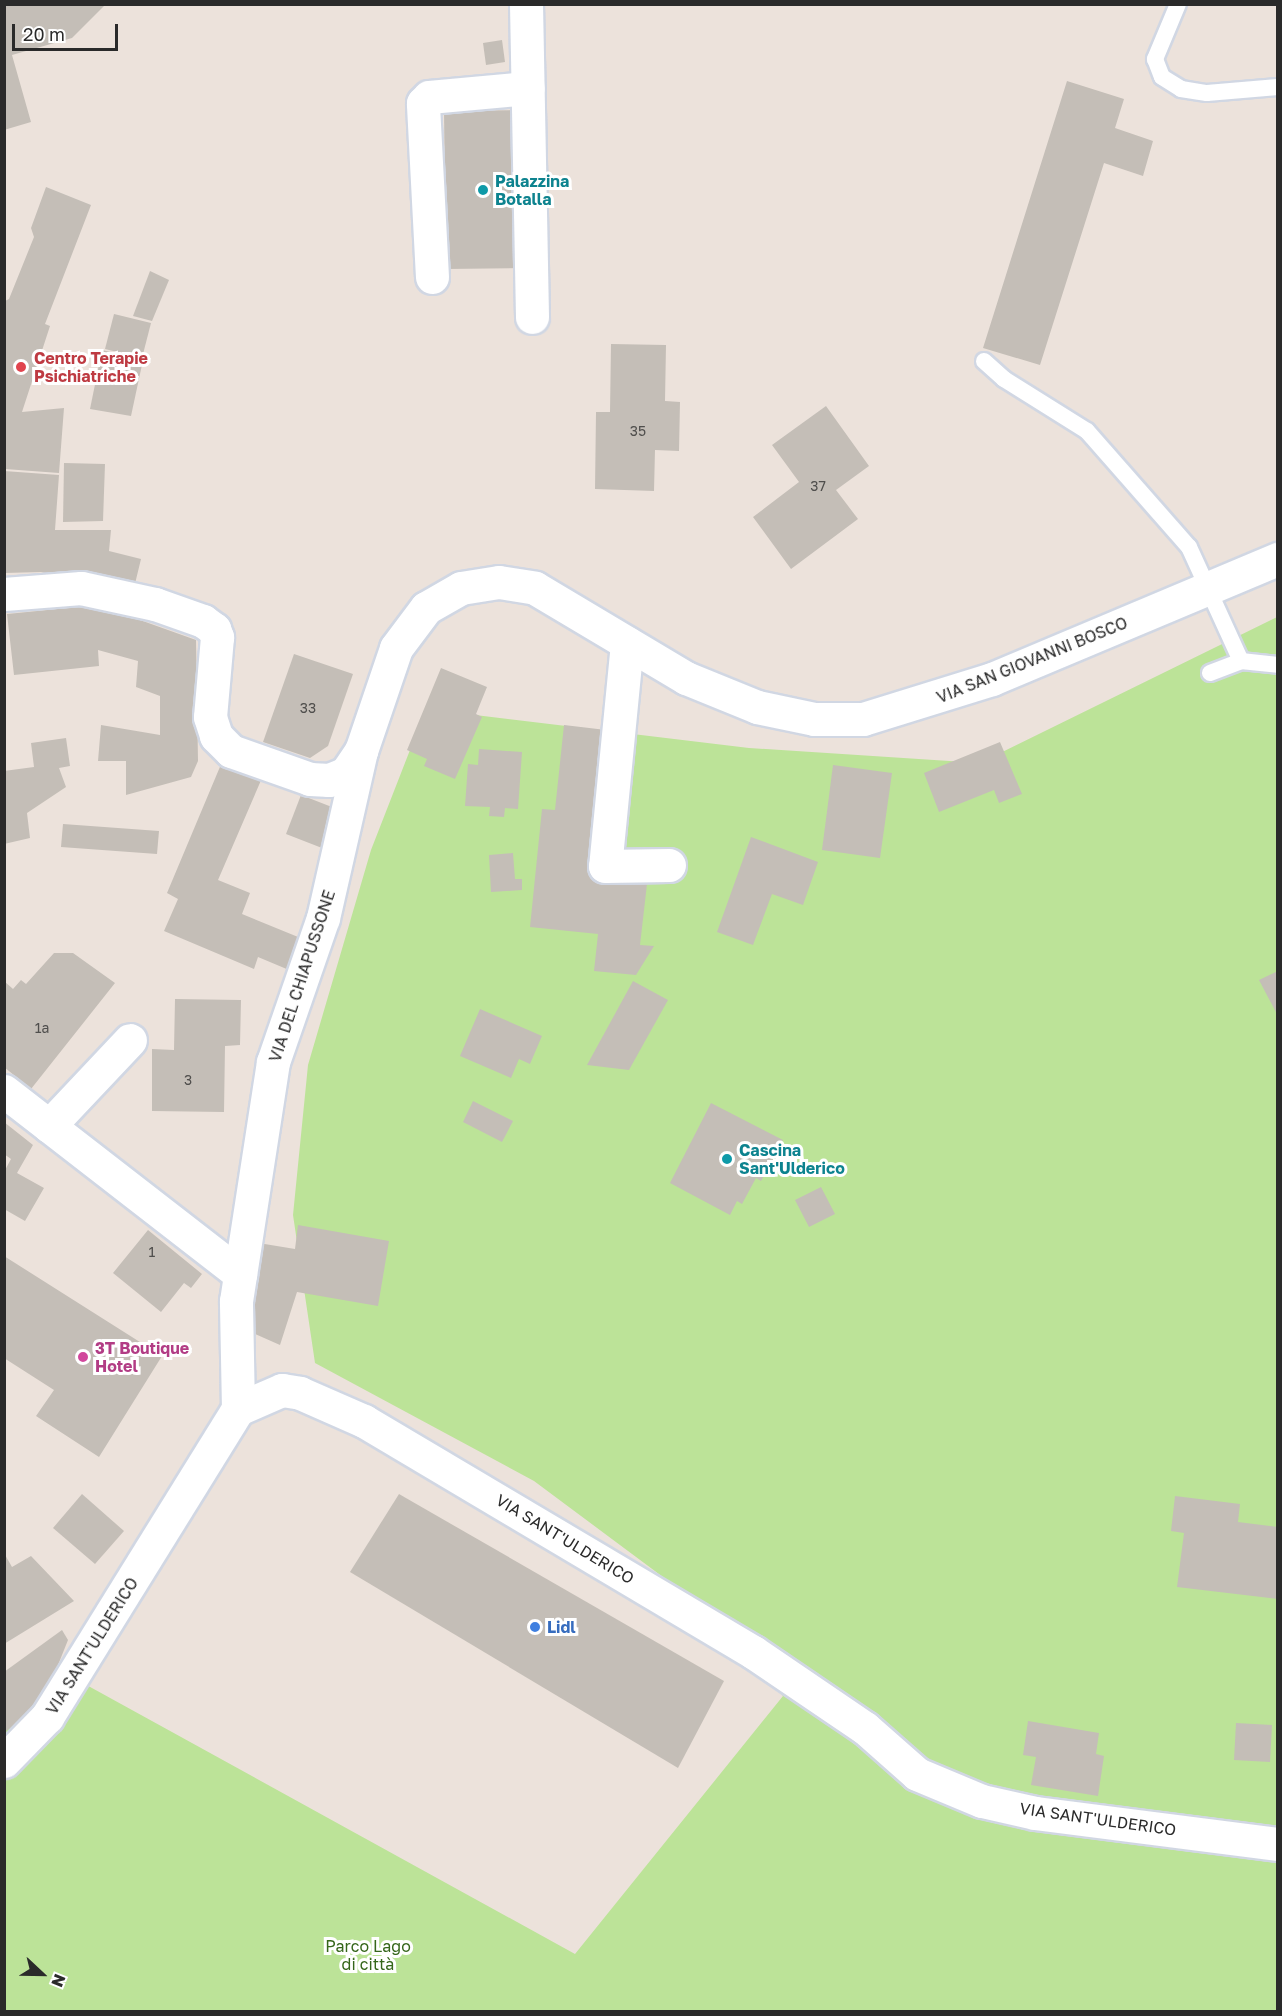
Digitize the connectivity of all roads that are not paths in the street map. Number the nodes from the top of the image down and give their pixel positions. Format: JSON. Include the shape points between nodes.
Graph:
{"nodes":[{"id":1,"x":526,"y":4,"type":"edge"},
{"id":2,"x":1178,"y":4,"type":"edge"},
{"id":3,"x":1278,"y":87,"type":"edge"},
{"id":4,"x":528,"y":88,"type":"junction"},
{"id":5,"x":432,"y":277,"type":"dead end"},
{"id":6,"x":532,"y":317,"type":"dead end"},
{"id":7,"x":984,"y":361,"type":"dead end"},
{"id":8,"x":1278,"y":559,"type":"edge"},
{"id":9,"x":1208,"y":588,"type":"junction"},
{"id":10,"x":4,"y":594,"type":"edge"},
{"id":11,"x":627,"y":643,"type":"junction"},
{"id":12,"x":1241,"y":661,"type":"junction"},
{"id":13,"x":1278,"y":666,"type":"edge"},
{"id":14,"x":1210,"y":673,"type":"dead end"},
{"id":15,"x":361,"y":752,"type":"junction"},
{"id":16,"x":669,"y":865,"type":"dead end"},
{"id":17,"x":130,"y":1040,"type":"dead end"},
{"id":18,"x":4,"y":1091,"type":"edge"},
{"id":19,"x":49,"y":1126,"type":"junction"},
{"id":20,"x":240,"y":1274,"type":"junction"},
{"id":21,"x":238,"y":1409,"type":"junction"},
{"id":22,"x":4,"y":1761,"type":"edge"},
{"id":23,"x":1277,"y":1851,"type":"edge"}],
"edges":[{"from":1,"to":4,"type":"street"},
{"from":2,"to":3,"type":"lane","via":[[1155,59],[1162,77],[1181,89],[1207,93]]},
{"from":4,"to":5,"type":"street","via":[[429,97],[423,103]]},
{"from":4,"to":6,"type":"street"},
{"from":7,"to":9,"type":"lane","via":[[1004,379],[1087,431],[1189,547]]},
{"from":8,"to":9,"type":"street","name":"VIA SAN GIOVANNI BOSCO"},
{"from":9,"to":11,"type":"street","name":"VIA SAN GIOVANNI BOSCO","via":[[992,679],[863,719],[814,719],[756,707],[686,678]]},
{"from":9,"to":12,"type":"lane"},
{"from":10,"to":15,"type":"street","name":"VIA SAN GIOVANNI BOSCO","via":[[81,588],[155,604],[203,621],[214,629],[217,637],[210,717],[216,736],[231,751],[310,780],[329,780],[346,773]]},
{"from":11,"to":15,"type":"street","name":"VIA SAN GIOVANNI BOSCO","via":[[535,588],[499,582],[461,588],[426,608],[396,648]]},
{"from":11,"to":16,"type":"street","via":[[604,866]]},
{"from":12,"to":13,"type":"lane"},
{"from":12,"to":14,"type":"lane"},
{"from":15,"to":20,"type":"street","name":"VIA DEL CHIAPUSSONE","via":[[323,918],[273,1062]]},
{"from":17,"to":19,"type":"street"},
{"from":18,"to":19,"type":"street"},
{"from":19,"to":20,"type":"street"},
{"from":20,"to":21,"type":"street","name":"VIA DEL CHIAPUSSONE","via":[[236,1301]]},
{"from":21,"to":22,"type":"street","name":"VIA SANT'ULDERICO","via":[[47,1717]]},
{"from":21,"to":23,"type":"street","name":"VIA SANT'ULDERICO","via":[[282,1390],[300,1393],[364,1420],[753,1652],[865,1728],[917,1774],[982,1801],[1035,1813]]}]}
